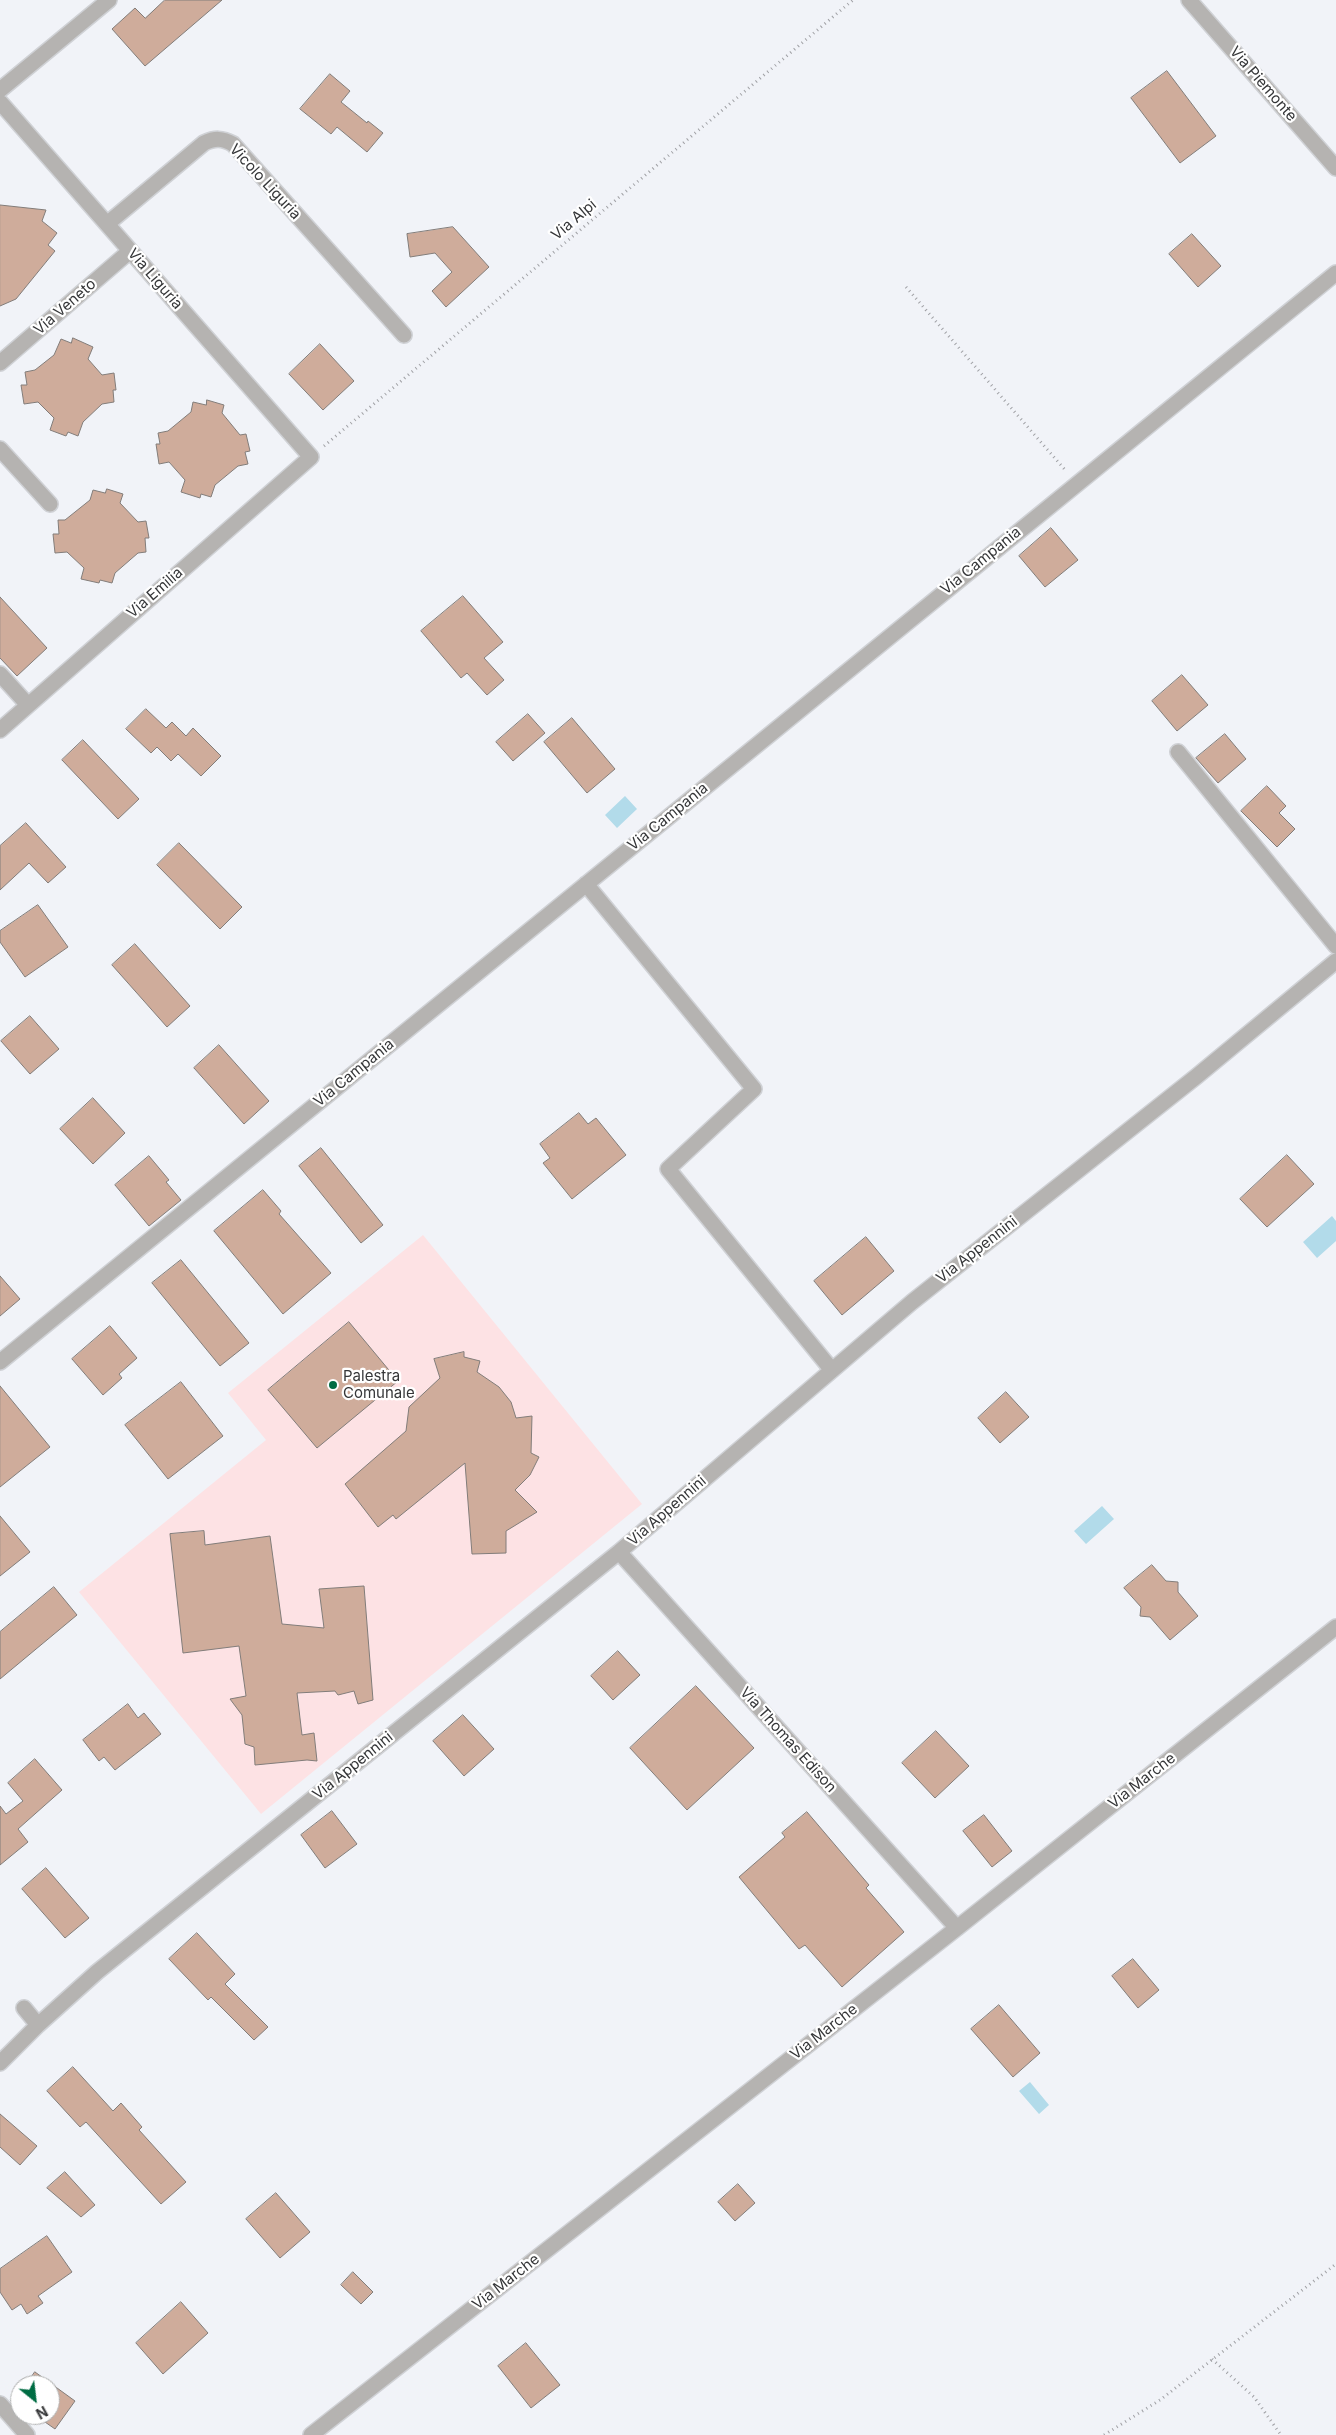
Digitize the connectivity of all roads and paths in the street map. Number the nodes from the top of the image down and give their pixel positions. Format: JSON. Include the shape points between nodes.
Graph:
{"nodes":[{"id":1,"x":109,"y":0,"type":"edge"},
{"id":2,"x":853,"y":0,"type":"edge"},
{"id":3,"x":1189,"y":0,"type":"edge"},
{"id":4,"x":0,"y":90,"type":"edge"},
{"id":5,"x":0,"y":102,"type":"edge"},
{"id":6,"x":1336,"y":168,"type":"edge"},
{"id":7,"x":107,"y":224,"type":"junction"},
{"id":8,"x":130,"y":251,"type":"junction"},
{"id":9,"x":1336,"y":273,"type":"edge"},
{"id":10,"x":906,"y":287,"type":"dead end"},
{"id":11,"x":404,"y":336,"type":"dead end"},
{"id":12,"x":0,"y":363,"type":"edge"},
{"id":13,"x":0,"y":449,"type":"edge"},
{"id":14,"x":310,"y":457,"type":"junction"},
{"id":15,"x":1077,"y":483,"type":"junction"},
{"id":16,"x":50,"y":504,"type":"dead end"},
{"id":17,"x":0,"y":674,"type":"edge"},
{"id":18,"x":28,"y":705,"type":"junction"},
{"id":19,"x":0,"y":730,"type":"edge"},
{"id":20,"x":1178,"y":752,"type":"dead end"},
{"id":21,"x":586,"y":884,"type":"junction"},
{"id":22,"x":1336,"y":946,"type":"edge"},
{"id":23,"x":1336,"y":961,"type":"edge"},
{"id":24,"x":0,"y":1362,"type":"edge"},
{"id":25,"x":831,"y":1369,"type":"junction"},
{"id":26,"x":619,"y":1552,"type":"junction"},
{"id":27,"x":1336,"y":1627,"type":"edge"},
{"id":28,"x":957,"y":1928,"type":"junction"},
{"id":29,"x":24,"y":2008,"type":"dead end"},
{"id":30,"x":38,"y":2025,"type":"junction"},
{"id":31,"x":0,"y":2064,"type":"edge"},
{"id":32,"x":1336,"y":2264,"type":"edge"},
{"id":33,"x":1212,"y":2359,"type":"junction"},
{"id":34,"x":0,"y":2404,"type":"edge"},
{"id":35,"x":28,"y":2435,"type":"edge"},
{"id":36,"x":311,"y":2435,"type":"edge"},
{"id":37,"x":1104,"y":2435,"type":"edge"},
{"id":38,"x":1281,"y":2435,"type":"edge"}],
"edges":[{"from":1,"to":4,"type":"street"},
{"from":2,"to":14,"type":"path","name":"Via Alpi"},
{"from":3,"to":6,"type":"street","name":"Via Piemonte"},
{"from":5,"to":7,"type":"street","name":"Via Liguria"},
{"from":7,"to":8,"type":"street","name":"Via Liguria"},
{"from":7,"to":11,"type":"street","name":"Vicolo Liguria","via":[[204,143],[219,138],[227,140]]},
{"from":8,"to":12,"type":"street","name":"Via Veneto"},
{"from":8,"to":14,"type":"street","name":"Via Liguria"},
{"from":9,"to":15,"type":"street","name":"Via Campania"},
{"from":10,"to":15,"type":"path"},
{"from":13,"to":16,"type":"street"},
{"from":14,"to":18,"type":"street","name":"Via Emilia"},
{"from":15,"to":21,"type":"street","name":"Via Campania"},
{"from":17,"to":18,"type":"street"},
{"from":18,"to":19,"type":"street","name":"Via Emilia"},
{"from":20,"to":22,"type":"street"},
{"from":21,"to":24,"type":"street","name":"Via Campania"},
{"from":21,"to":25,"type":"street","via":[[754,1089],[668,1169]]},
{"from":23,"to":25,"type":"street","name":"Via Appennini"},
{"from":25,"to":26,"type":"street","name":"Via Appennini"},
{"from":26,"to":28,"type":"street","name":"Via Thomas Edison"},
{"from":26,"to":30,"type":"street","name":"Via Appennini","via":[[97,1972]]},
{"from":27,"to":28,"type":"street","name":"Via Marche"},
{"from":28,"to":36,"type":"street","name":"Via Marche"},
{"from":29,"to":30,"type":"street"},
{"from":30,"to":31,"type":"street","name":"Via Appennini"},
{"from":32,"to":33,"type":"path"},
{"from":33,"to":37,"type":"path","via":[[1160,2400]]},
{"from":33,"to":38,"type":"path","via":[[1254,2397]]},
{"from":34,"to":35,"type":"street"}]}
